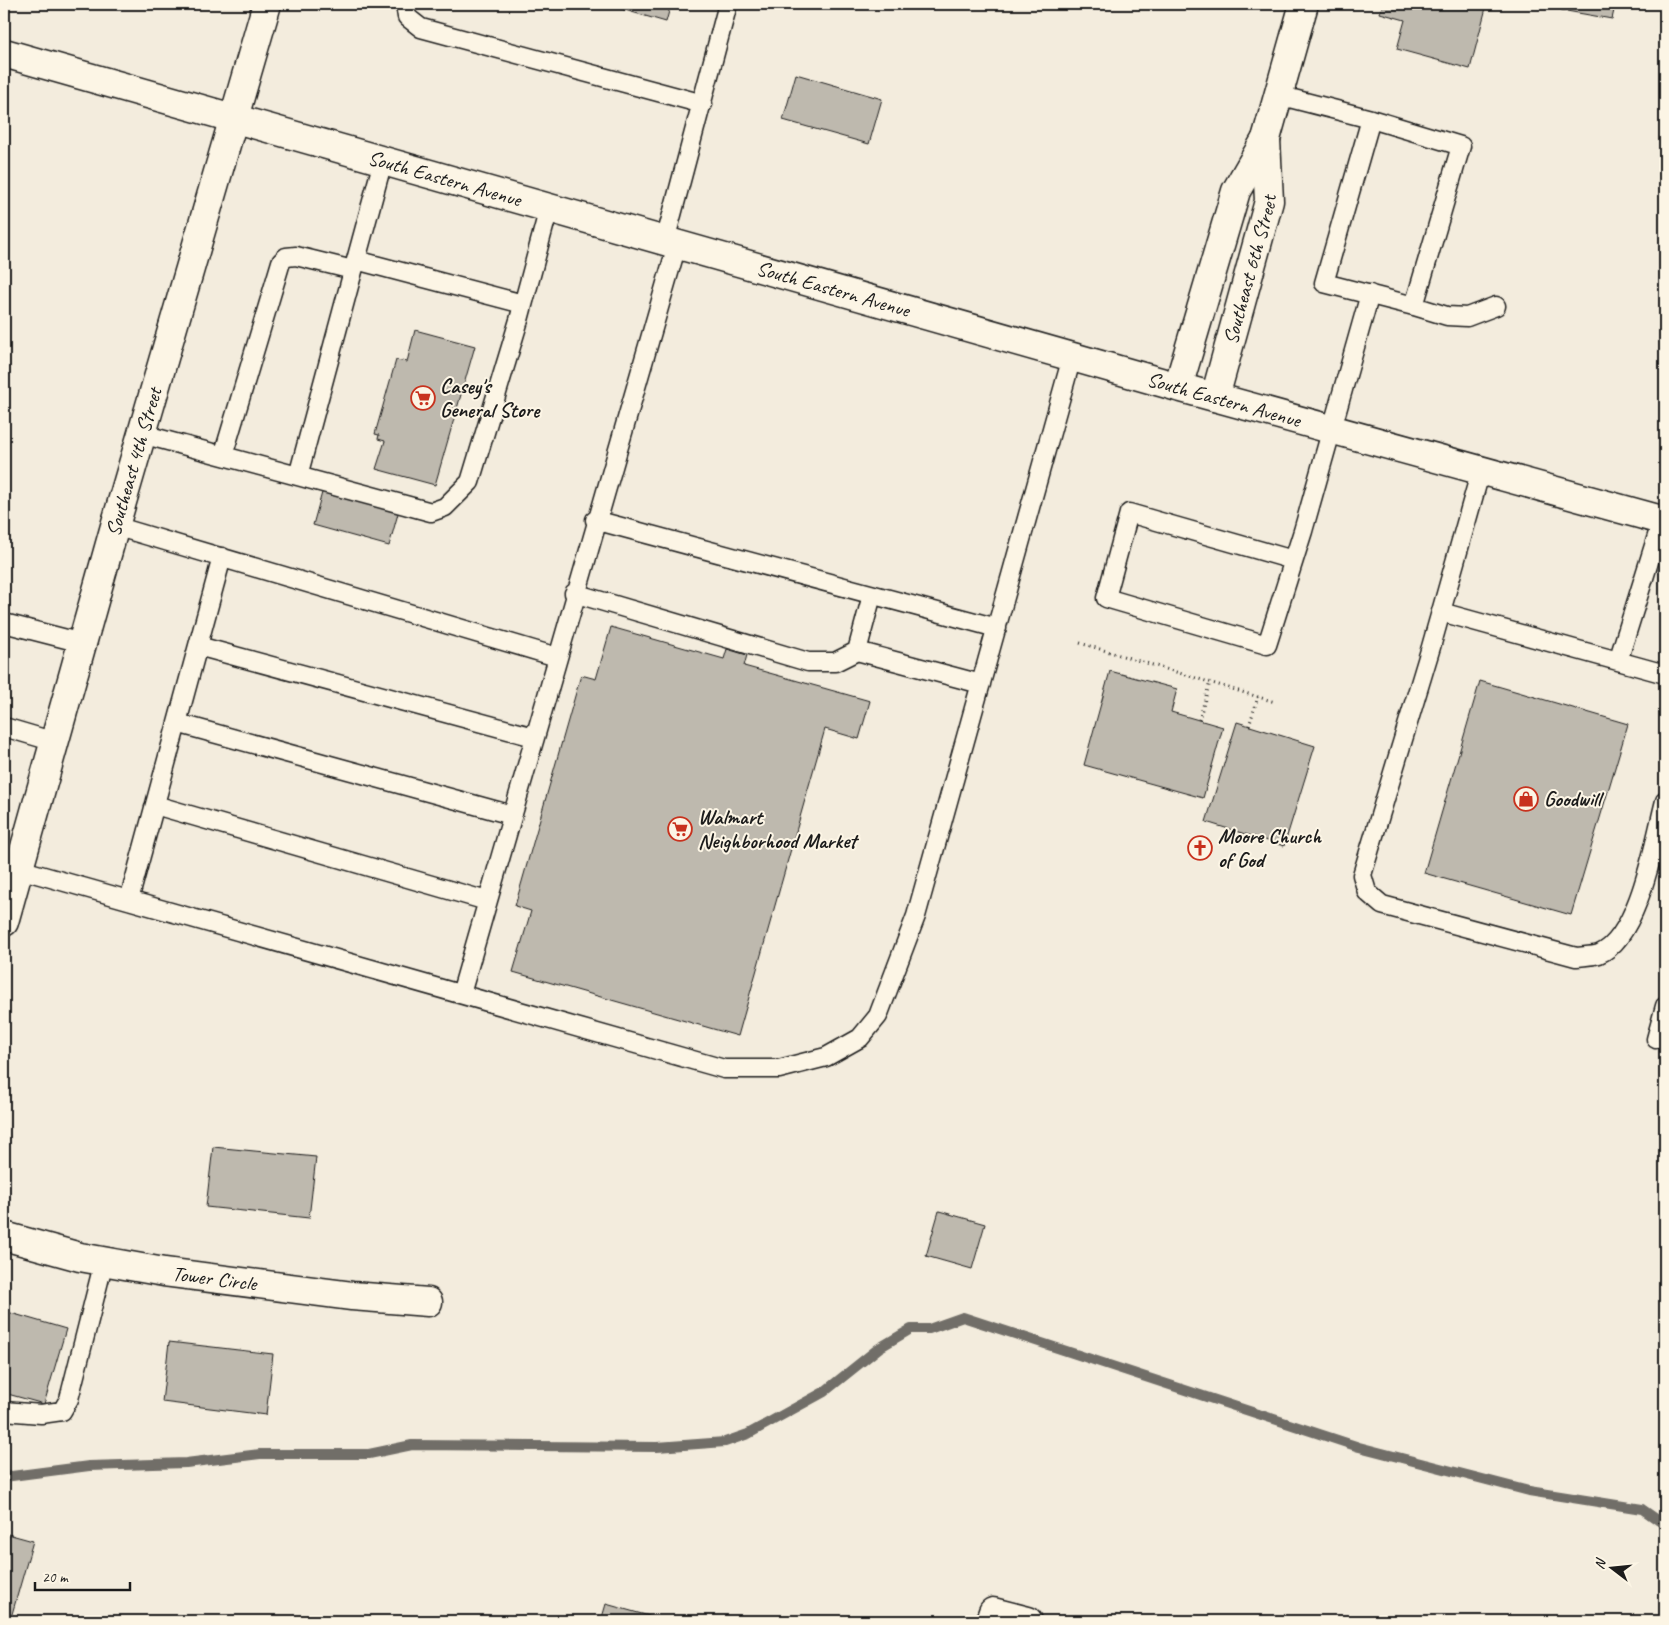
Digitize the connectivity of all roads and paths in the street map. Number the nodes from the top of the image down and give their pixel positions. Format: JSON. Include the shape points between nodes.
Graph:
{"nodes":[{"id":1,"x":267,"y":4,"type":"edge"},
{"id":2,"x":405,"y":4,"type":"edge"},
{"id":3,"x":728,"y":4,"type":"edge"},
{"id":4,"x":1304,"y":4,"type":"edge"},
{"id":5,"x":4,"y":53,"type":"edge"},
{"id":6,"x":1278,"y":95,"type":"junction"},
{"id":7,"x":703,"y":104,"type":"junction"},
{"id":8,"x":234,"y":118,"type":"junction"},
{"id":9,"x":1371,"y":119,"type":"junction"},
{"id":10,"x":1266,"y":139,"type":"junction"},
{"id":11,"x":383,"y":161,"type":"junction"},
{"id":12,"x":549,"y":208,"type":"junction"},
{"id":13,"x":671,"y":243,"type":"junction"},
{"id":14,"x":354,"y":265,"type":"junction"},
{"id":15,"x":1370,"y":294,"type":"junction"},
{"id":16,"x":522,"y":304,"type":"junction"},
{"id":17,"x":1414,"y":306,"type":"junction"},
{"id":18,"x":1496,"y":306,"type":"dead end"},
{"id":19,"x":1072,"y":357,"type":"junction"},
{"id":20,"x":1178,"y":387,"type":"junction"},
{"id":21,"x":1215,"y":397,"type":"junction"},
{"id":22,"x":1331,"y":429,"type":"junction"},
{"id":23,"x":142,"y":434,"type":"junction"},
{"id":24,"x":223,"y":456,"type":"junction"},
{"id":25,"x":1481,"y":470,"type":"junction"},
{"id":26,"x":298,"y":476,"type":"junction"},
{"id":27,"x":595,"y":520,"type":"junction"},
{"id":28,"x":1664,"y":521,"type":"edge"},
{"id":29,"x":115,"y":526,"type":"junction"},
{"id":30,"x":222,"y":557,"type":"junction"},
{"id":31,"x":1293,"y":560,"type":"junction"},
{"id":32,"x":574,"y":593,"type":"junction"},
{"id":33,"x":872,"y":595,"type":"junction"},
{"id":34,"x":1441,"y":612,"type":"junction"},
{"id":35,"x":4,"y":623,"type":"edge"},
{"id":36,"x":997,"y":628,"type":"junction"},
{"id":37,"x":82,"y":643,"type":"junction"},
{"id":38,"x":1080,"y":644,"type":"dead end"},
{"id":39,"x":198,"y":646,"type":"junction"},
{"id":40,"x":857,"y":651,"type":"junction"},
{"id":41,"x":557,"y":657,"type":"junction"},
{"id":42,"x":1618,"y":661,"type":"junction"},
{"id":43,"x":1665,"y":674,"type":"edge"},
{"id":44,"x":1210,"y":682,"type":"junction"},
{"id":45,"x":981,"y":684,"type":"junction"},
{"id":46,"x":1258,"y":696,"type":"junction"},
{"id":47,"x":1275,"y":702,"type":"dead end"},
{"id":48,"x":1199,"y":720,"type":"dead end"},
{"id":49,"x":177,"y":723,"type":"junction"},
{"id":50,"x":1249,"y":726,"type":"dead end"},
{"id":51,"x":4,"y":727,"type":"edge"},
{"id":52,"x":534,"y":737,"type":"junction"},
{"id":53,"x":55,"y":742,"type":"junction"},
{"id":54,"x":1665,"y":801,"type":"edge"},
{"id":55,"x":155,"y":805,"type":"junction"},
{"id":56,"x":512,"y":815,"type":"junction"},
{"id":57,"x":19,"y":869,"type":"junction"},
{"id":58,"x":129,"y":900,"type":"junction"},
{"id":59,"x":487,"y":901,"type":"junction"},
{"id":60,"x":6,"y":904,"type":"edge"},
{"id":61,"x":461,"y":994,"type":"junction"},
{"id":62,"x":1665,"y":1006,"type":"edge"},
{"id":63,"x":1656,"y":1039,"type":"dead end"},
{"id":64,"x":4,"y":1236,"type":"edge"},
{"id":65,"x":104,"y":1262,"type":"junction"},
{"id":66,"x":428,"y":1302,"type":"dead end"},
{"id":67,"x":4,"y":1411,"type":"edge"},
{"id":68,"x":992,"y":1616,"type":"edge"},
{"id":69,"x":1028,"y":1621,"type":"edge"}],
"edges":[{"from":1,"to":8,"type":"main road","name":"Southeast 4th Street"},
{"from":2,"to":7,"type":"lane","via":[[407,17],[421,28]]},
{"from":3,"to":7,"type":"lane"},
{"from":4,"to":6,"type":"main road","name":"Southeast 6th Street"},
{"from":5,"to":8,"type":"main road","name":"South Eastern Avenue"},
{"from":6,"to":9,"type":"lane"},
{"from":6,"to":10,"type":"main road","name":"Southeast 6th Street"},
{"from":7,"to":13,"type":"lane"},
{"from":8,"to":11,"type":"main road","name":"South Eastern Avenue"},
{"from":8,"to":23,"type":"main road","name":"Southeast 4th Street"},
{"from":9,"to":15,"type":"lane","via":[[1324,283]]},
{"from":9,"to":17,"type":"lane","via":[[1462,146]]},
{"from":10,"to":20,"type":"main road","name":"Southeast 6th Street","via":[[1236,191]]},
{"from":10,"to":21,"type":"main road","name":"Southeast 6th Street","via":[[1269,201]]},
{"from":11,"to":12,"type":"main road","name":"South Eastern Avenue"},
{"from":11,"to":14,"type":"lane"},
{"from":12,"to":13,"type":"main road","name":"South Eastern Avenue"},
{"from":12,"to":16,"type":"lane"},
{"from":13,"to":19,"type":"main road","name":"South Eastern Avenue"},
{"from":13,"to":27,"type":"lane"},
{"from":14,"to":16,"type":"lane"},
{"from":14,"to":24,"type":"lane","via":[[296,256],[286,257],[281,262]]},
{"from":14,"to":26,"type":"lane"},
{"from":15,"to":17,"type":"lane"},
{"from":15,"to":22,"type":"lane"},
{"from":16,"to":26,"type":"lane","via":[[470,482],[445,507],[431,512]]},
{"from":17,"to":18,"type":"lane","via":[[1447,316],[1467,317]]},
{"from":19,"to":20,"type":"main road","name":"South Eastern Avenue"},
{"from":19,"to":36,"type":"lane"},
{"from":20,"to":21,"type":"main road","name":"South Eastern Avenue"},
{"from":21,"to":22,"type":"main road","name":"South Eastern Avenue"},
{"from":22,"to":25,"type":"main road","name":"South Eastern Avenue"},
{"from":22,"to":31,"type":"lane"},
{"from":23,"to":24,"type":"lane"},
{"from":23,"to":29,"type":"main road","name":"Southeast 4th Street"},
{"from":24,"to":26,"type":"lane"},
{"from":25,"to":28,"type":"main road","name":"South Eastern Avenue"},
{"from":25,"to":34,"type":"lane"},
{"from":27,"to":32,"type":"lane"},
{"from":27,"to":33,"type":"lane"},
{"from":28,"to":42,"type":"lane"},
{"from":29,"to":30,"type":"lane"},
{"from":29,"to":37,"type":"main road","name":"Southeast 4th Street"},
{"from":30,"to":39,"type":"lane"},
{"from":30,"to":41,"type":"lane"},
{"from":31,"to":31,"type":"lane","via":[[1266,645],[1106,598],[1129,513]]},
{"from":32,"to":40,"type":"lane","via":[[808,662],[835,662]]},
{"from":32,"to":41,"type":"lane"},
{"from":33,"to":36,"type":"lane"},
{"from":33,"to":40,"type":"lane"},
{"from":34,"to":42,"type":"lane"},
{"from":34,"to":54,"type":"lane","via":[[1362,875],[1367,892],[1382,905],[1576,957],[1600,954],[1622,936],[1635,912]]},
{"from":35,"to":37,"type":"lane"},
{"from":36,"to":45,"type":"lane"},
{"from":37,"to":53,"type":"main road","name":"Southeast 4th Street"},
{"from":38,"to":44,"type":"path"},
{"from":39,"to":49,"type":"lane"},
{"from":39,"to":52,"type":"lane"},
{"from":40,"to":45,"type":"lane"},
{"from":41,"to":52,"type":"lane"},
{"from":42,"to":43,"type":"lane"},
{"from":44,"to":46,"type":"path"},
{"from":44,"to":48,"type":"path"},
{"from":45,"to":61,"type":"lane","via":[[916,916],[878,1016],[860,1038],[826,1057],[779,1069],[724,1069]]},
{"from":46,"to":47,"type":"path"},
{"from":46,"to":50,"type":"path"},
{"from":49,"to":55,"type":"lane"},
{"from":49,"to":56,"type":"lane"},
{"from":51,"to":53,"type":"lane"},
{"from":52,"to":56,"type":"lane"},
{"from":53,"to":57,"type":"main road","name":"Southeast 4th Street"},
{"from":55,"to":58,"type":"lane"},
{"from":55,"to":59,"type":"lane"},
{"from":56,"to":59,"type":"lane"},
{"from":57,"to":58,"type":"lane"},
{"from":57,"to":60,"type":"main road","name":"Southeast 4th Street"},
{"from":58,"to":61,"type":"lane"},
{"from":59,"to":61,"type":"lane"},
{"from":62,"to":63,"type":"lane"},
{"from":64,"to":65,"type":"main road","name":"Tower Circle"},
{"from":65,"to":66,"type":"main road","name":"Tower Circle","via":[[352,1296]]},
{"from":65,"to":67,"type":"lane","via":[[70,1400],[62,1411],[41,1414]]},
{"from":68,"to":69,"type":"main road"}]}
